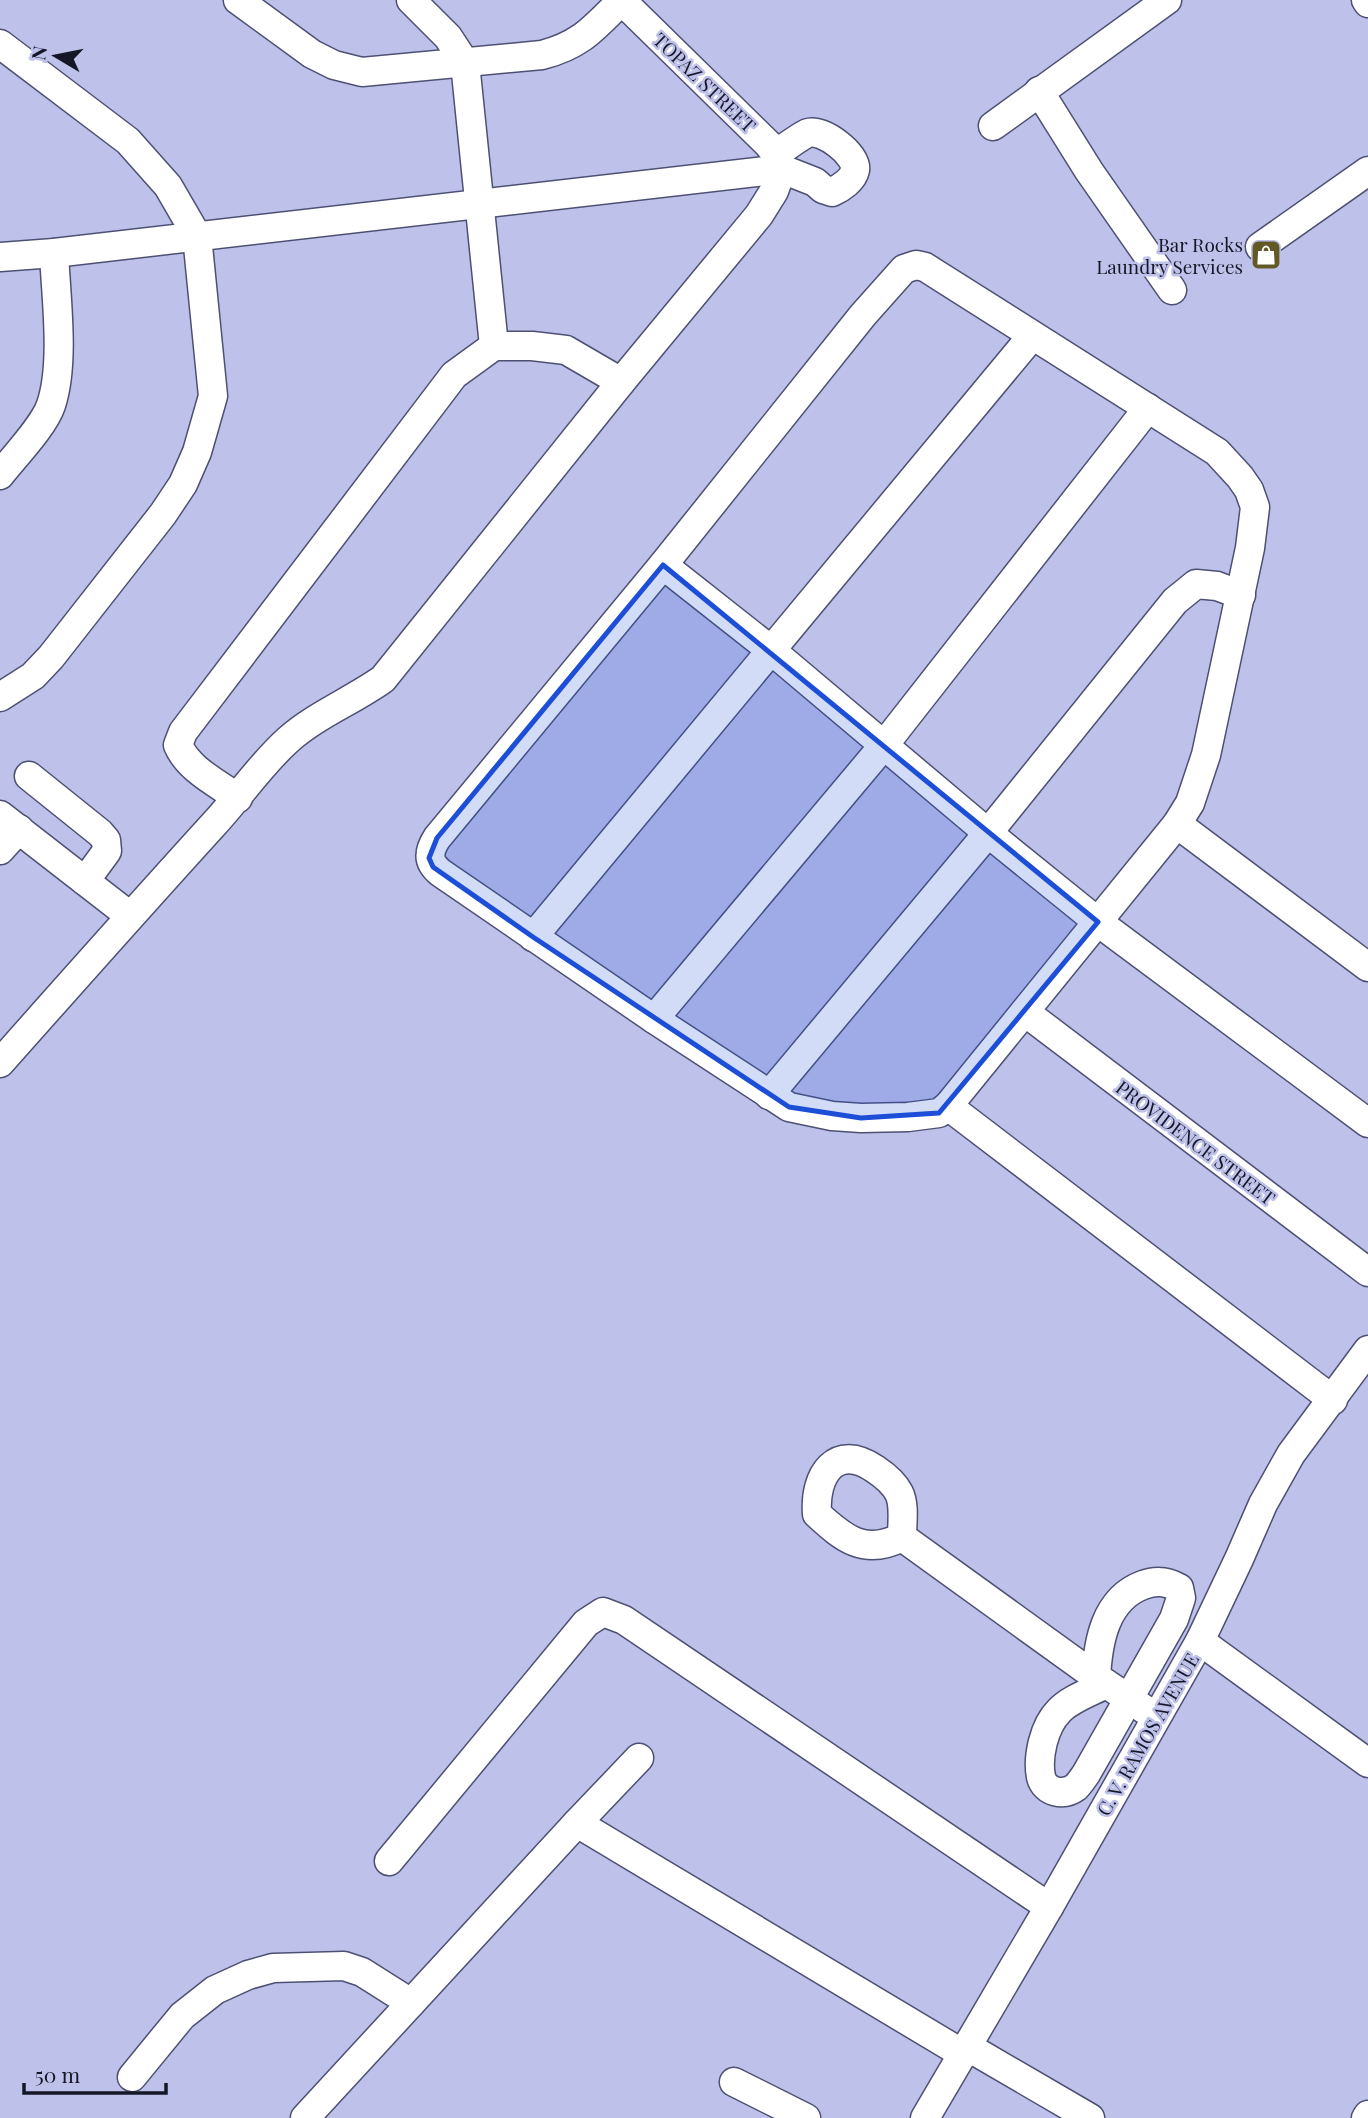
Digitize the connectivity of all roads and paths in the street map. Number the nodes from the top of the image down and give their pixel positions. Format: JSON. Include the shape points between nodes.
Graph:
{"nodes":[{"id":1,"x":238,"y":0,"type":"edge"},
{"id":2,"x":411,"y":0,"type":"edge"},
{"id":3,"x":621,"y":0,"type":"edge"},
{"id":4,"x":1167,"y":0,"type":"edge"},
{"id":5,"x":0,"y":44,"type":"edge"},
{"id":6,"x":465,"y":63,"type":"junction"},
{"id":7,"x":1039,"y":92,"type":"junction"},
{"id":8,"x":993,"y":126,"type":"dead end"},
{"id":9,"x":779,"y":161,"type":"junction"},
{"id":10,"x":1368,"y":171,"type":"edge"},
{"id":11,"x":481,"y":203,"type":"junction"},
{"id":12,"x":197,"y":236,"type":"junction"},
{"id":13,"x":1260,"y":247,"type":"dead end"},
{"id":14,"x":54,"y":253,"type":"junction"},
{"id":15,"x":0,"y":257,"type":"edge"},
{"id":16,"x":1172,"y":290,"type":"dead end"},
{"id":17,"x":1032,"y":336,"type":"junction"},
{"id":18,"x":494,"y":346,"type":"junction"},
{"id":19,"x":621,"y":382,"type":"junction"},
{"id":20,"x":1148,"y":408,"type":"junction"},
{"id":21,"x":0,"y":475,"type":"edge"},
{"id":22,"x":663,"y":565,"type":"junction"},
{"id":23,"x":1241,"y":595,"type":"junction"},
{"id":24,"x":772,"y":651,"type":"junction"},
{"id":25,"x":0,"y":697,"type":"edge"},
{"id":26,"x":884,"y":745,"type":"junction"},
{"id":27,"x":29,"y":776,"type":"dead end"},
{"id":28,"x":238,"y":798,"type":"junction"},
{"id":29,"x":1177,"y":824,"type":"junction"},
{"id":30,"x":6,"y":831,"type":"edge"},
{"id":31,"x":988,"y":832,"type":"junction"},
{"id":32,"x":85,"y":881,"type":"junction"},
{"id":33,"x":130,"y":916,"type":"junction"},
{"id":34,"x":1098,"y":922,"type":"junction"},
{"id":35,"x":533,"y":937,"type":"junction"},
{"id":36,"x":1368,"y":967,"type":"edge"},
{"id":37,"x":1025,"y":1013,"type":"junction"},
{"id":38,"x":654,"y":1019,"type":"junction"},
{"id":39,"x":0,"y":1063,"type":"edge"},
{"id":40,"x":769,"y":1095,"type":"junction"},
{"id":41,"x":948,"y":1106,"type":"junction"},
{"id":42,"x":1368,"y":1123,"type":"edge"},
{"id":43,"x":1368,"y":1272,"type":"edge"},
{"id":44,"x":1368,"y":1350,"type":"edge"},
{"id":45,"x":1333,"y":1400,"type":"junction"},
{"id":46,"x":901,"y":1537,"type":"dead end"},
{"id":47,"x":1200,"y":1641,"type":"junction"},
{"id":48,"x":1101,"y":1681,"type":"junction"},
{"id":49,"x":1130,"y":1700,"type":"junction"},
{"id":50,"x":1156,"y":1717,"type":"junction"},
{"id":51,"x":639,"y":1758,"type":"dead end"},
{"id":52,"x":1368,"y":1763,"type":"edge"},
{"id":53,"x":577,"y":1823,"type":"junction"},
{"id":54,"x":388,"y":1861,"type":"dead end"},
{"id":55,"x":1049,"y":1907,"type":"junction"},
{"id":56,"x":411,"y":2003,"type":"junction"},
{"id":57,"x":966,"y":2051,"type":"junction"},
{"id":58,"x":132,"y":2077,"type":"dead end"},
{"id":59,"x":734,"y":2082,"type":"dead end"},
{"id":60,"x":304,"y":2118,"type":"edge"},
{"id":61,"x":806,"y":2118,"type":"edge"},
{"id":62,"x":925,"y":2118,"type":"edge"},
{"id":63,"x":1090,"y":2118,"type":"edge"}],
"edges":[{"from":1,"to":6,"type":"street","via":[[334,65],[362,72]]},
{"from":2,"to":6,"type":"street","via":[[448,37]]},
{"from":3,"to":6,"type":"street","via":[[583,38],[558,51]]},
{"from":3,"to":9,"type":"street","name":"TOPAZ STREET","via":[[736,110]]},
{"from":4,"to":7,"type":"street"},
{"from":5,"to":12,"type":"street","via":[[128,141],[169,186]]},
{"from":6,"to":11,"type":"street"},
{"from":7,"to":8,"type":"street"},
{"from":7,"to":16,"type":"street"},
{"from":9,"to":11,"type":"street"},
{"from":9,"to":19,"type":"street","via":[[774,191],[759,215]]},
{"from":10,"to":13,"type":"street"},
{"from":11,"to":12,"type":"street"},
{"from":11,"to":18,"type":"street"},
{"from":12,"to":14,"type":"street"},
{"from":12,"to":25,"type":"street","via":[[213,396],[183,484],[51,657],[33,676]]},
{"from":14,"to":15,"type":"street"},
{"from":14,"to":21,"type":"street","via":[[58,333],[50,407]]},
{"from":17,"to":20,"type":"street"},
{"from":17,"to":22,"type":"street","via":[[925,267],[904,269]]},
{"from":17,"to":24,"type":"street"},
{"from":18,"to":19,"type":"street","via":[[566,350]]},
{"from":18,"to":28,"type":"street","via":[[454,375],[183,732],[178,745],[183,756]]},
{"from":19,"to":28,"type":"street","via":[[383,680],[304,727]]},
{"from":20,"to":23,"type":"street","via":[[1217,453],[1249,490],[1255,507]]},
{"from":20,"to":26,"type":"street"},
{"from":22,"to":24,"type":"street"},
{"from":22,"to":35,"type":"street","via":[[430,848],[433,867]]},
{"from":23,"to":29,"type":"street","via":[[1200,778]]},
{"from":23,"to":31,"type":"street","via":[[1196,584],[1175,601]]},
{"from":24,"to":26,"type":"street"},
{"from":24,"to":35,"type":"street"},
{"from":26,"to":31,"type":"street"},
{"from":26,"to":38,"type":"street"},
{"from":27,"to":32,"type":"street","via":[[106,840],[107,851]]},
{"from":28,"to":33,"type":"street"},
{"from":29,"to":34,"type":"street"},
{"from":29,"to":36,"type":"street"},
{"from":30,"to":32,"type":"street"},
{"from":31,"to":34,"type":"street"},
{"from":31,"to":40,"type":"street"},
{"from":32,"to":33,"type":"street"},
{"from":33,"to":39,"type":"street"},
{"from":34,"to":37,"type":"street"},
{"from":34,"to":42,"type":"street"},
{"from":35,"to":38,"type":"street"},
{"from":37,"to":41,"type":"street"},
{"from":37,"to":43,"type":"street","name":"PROVIDENCE STREET"},
{"from":38,"to":40,"type":"street"},
{"from":40,"to":41,"type":"street","via":[[789,1107],[851,1118],[908,1117],[939,1113]]},
{"from":41,"to":45,"type":"street"},
{"from":44,"to":45,"type":"street","name":"C. V. RAMOS AVENUE"},
{"from":45,"to":47,"type":"street","name":"C. V. RAMOS AVENUE","via":[[1291,1454],[1268,1495]]},
{"from":46,"to":48,"type":"street"},
{"from":47,"to":50,"type":"street","name":"C. V. RAMOS AVENUE"},
{"from":47,"to":52,"type":"street"},
{"from":48,"to":49,"type":"street"},
{"from":48,"to":49,"type":"street","via":[[1065,1705],[1046,1730],[1041,1776],[1054,1792],[1075,1787],[1086,1774]]},
{"from":48,"to":49,"type":"street","via":[[1100,1637],[1117,1602],[1128,1592],[1155,1582],[1179,1588],[1181,1598],[1174,1619]]},
{"from":49,"to":50,"type":"street"},
{"from":50,"to":55,"type":"street","name":"C. V. RAMOS AVENUE"},
{"from":51,"to":53,"type":"street"},
{"from":53,"to":56,"type":"street"},
{"from":53,"to":57,"type":"street"},
{"from":54,"to":55,"type":"street","via":[[586,1623],[603,1612],[624,1619]]},
{"from":55,"to":57,"type":"street","name":"C. V. RAMOS AVENUE"},
{"from":56,"to":58,"type":"street","via":[[344,1966],[273,1968],[215,1990],[182,2016]]},
{"from":56,"to":60,"type":"street"},
{"from":57,"to":62,"type":"street","name":"C. V. RAMOS AVENUE"},
{"from":57,"to":63,"type":"street"},
{"from":59,"to":61,"type":"street"}]}
